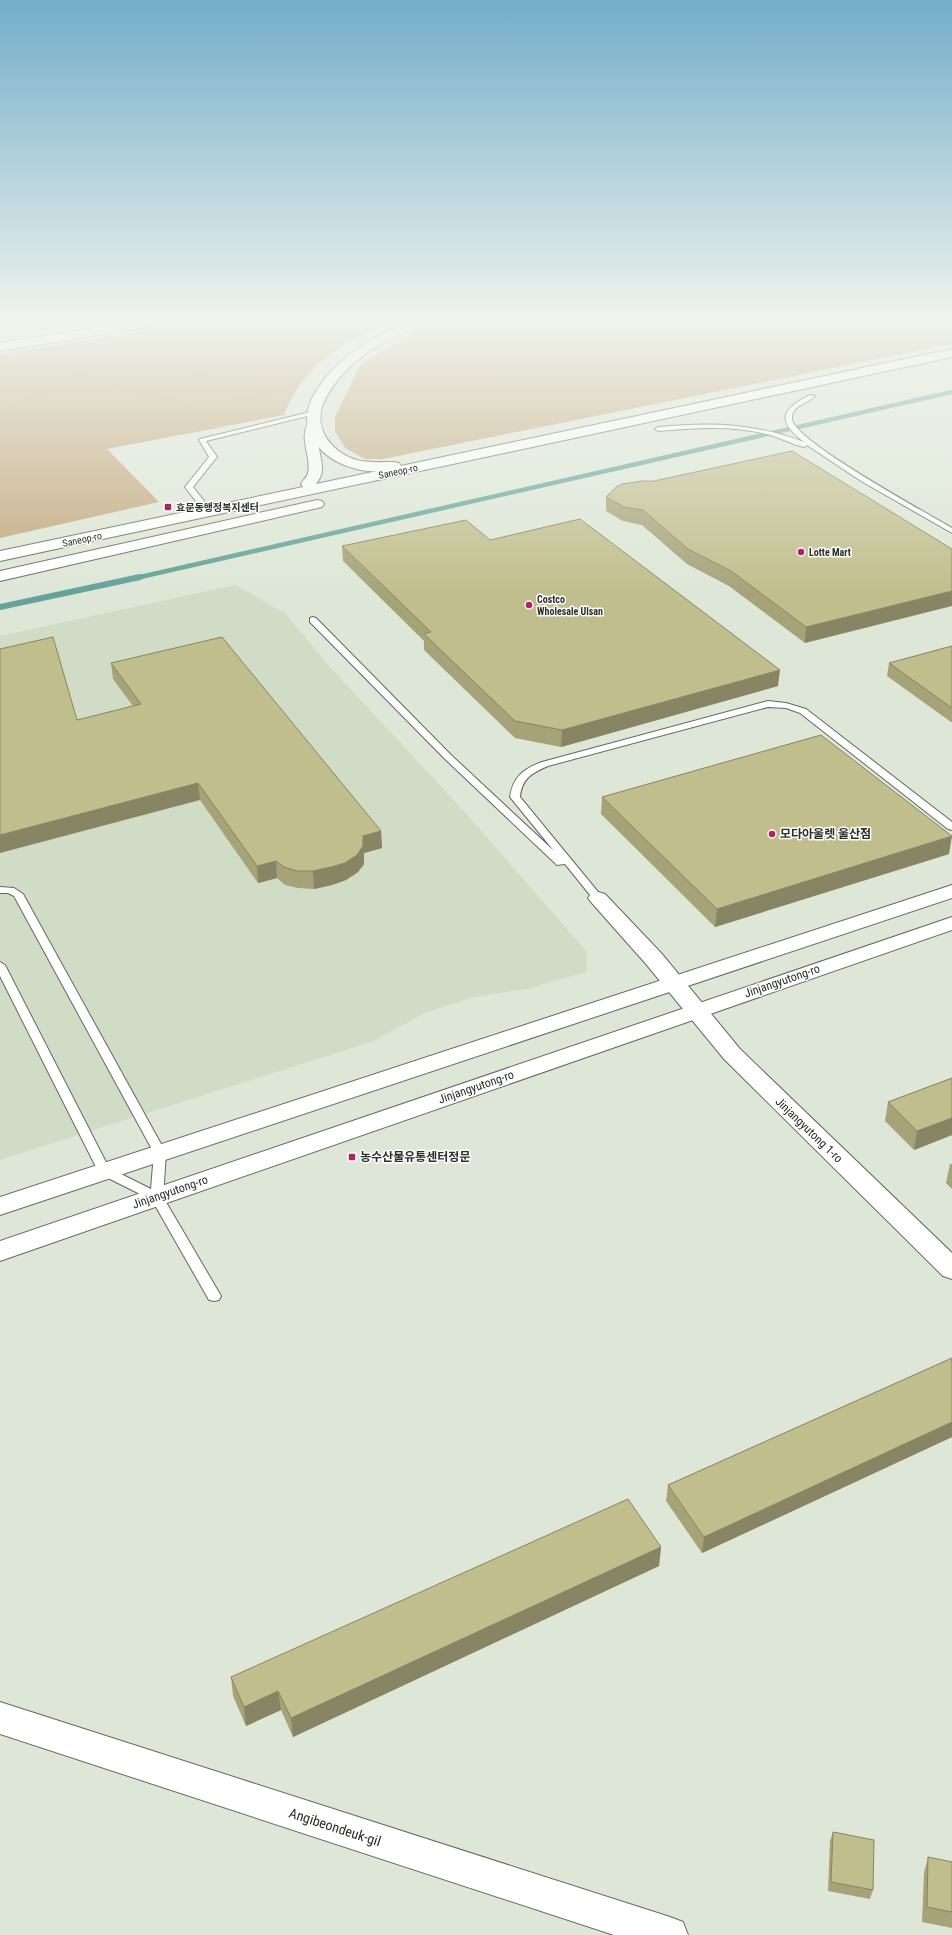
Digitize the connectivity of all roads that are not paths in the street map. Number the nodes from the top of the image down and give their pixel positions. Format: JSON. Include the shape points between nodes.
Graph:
{"nodes":[{"id":1,"x":316,"y":413,"type":"edge"},
{"id":2,"x":655,"y":413,"type":"edge"},
{"id":3,"x":673,"y":413,"type":"edge"},
{"id":4,"x":731,"y":413,"type":"edge"},
{"id":5,"x":791,"y":413,"type":"edge"},
{"id":6,"x":314,"y":419,"type":"junction"},
{"id":7,"x":658,"y":429,"type":"junction"},
{"id":8,"x":819,"y":451,"type":"junction"},
{"id":9,"x":394,"y":466,"type":"junction"},
{"id":10,"x":412,"y":481,"type":"junction"},
{"id":11,"x":308,"y":484,"type":"junction"},
{"id":12,"x":204,"y":506,"type":"junction"},
{"id":13,"x":952,"y":531,"type":"edge"},
{"id":14,"x":0,"y":548,"type":"edge"},
{"id":15,"x":0,"y":556,"type":"edge"},
{"id":16,"x":0,"y":567,"type":"edge"},
{"id":17,"x":0,"y":576,"type":"edge"},
{"id":18,"x":313,"y":620,"type":"dead end"},
{"id":19,"x":952,"y":827,"type":"edge"},
{"id":20,"x":0,"y":890,"type":"edge"},
{"id":21,"x":952,"y":891,"type":"edge"},
{"id":22,"x":598,"y":898,"type":"junction"},
{"id":23,"x":952,"y":923,"type":"edge"},
{"id":24,"x":0,"y":965,"type":"edge"},
{"id":25,"x":674,"y":984,"type":"junction"},
{"id":26,"x":695,"y":1011,"type":"junction"},
{"id":27,"x":160,"y":1153,"type":"junction"},
{"id":28,"x":104,"y":1171,"type":"junction"},
{"id":29,"x":157,"y":1197,"type":"junction"},
{"id":30,"x":0,"y":1206,"type":"edge"},
{"id":31,"x":0,"y":1250,"type":"edge"},
{"id":32,"x":952,"y":1270,"type":"edge"},
{"id":33,"x":214,"y":1296,"type":"dead end"},
{"id":34,"x":0,"y":1718,"type":"edge"},
{"id":35,"x":670,"y":1935,"type":"edge"}],
"edges":[{"from":1,"to":6,"type":"main road"},
{"from":2,"to":9,"type":"main road","name":"Saneop-ro"},
{"from":3,"to":15,"type":"main road","name":"Saneop-ro"},
{"from":4,"to":7,"type":"main road","name":"Saneop-ro"},
{"from":5,"to":8,"type":"lane","via":[[788,418],[792,430]]},
{"from":6,"to":9,"type":"main road","via":[[320,440],[338,458],[364,466]]},
{"from":6,"to":11,"type":"main road","via":[[312,441],[317,467],[314,479]]},
{"from":6,"to":12,"type":"lane","via":[[202,440],[213,457],[189,487]]},
{"from":7,"to":8,"type":"lane","via":[[717,425],[753,428],[783,436]]},
{"from":7,"to":10,"type":"main road","name":"Saneop-ro"},
{"from":8,"to":13,"type":"lane"},
{"from":9,"to":11,"type":"main road","name":"Saneop-ro"},
{"from":10,"to":16,"type":"main road","name":"Saneop-ro"},
{"from":10,"to":17,"type":"main road","name":"Saneop-ro"},
{"from":11,"to":12,"type":"main road","name":"Saneop-ro"},
{"from":12,"to":14,"type":"main road","name":"Saneop-ro"},
{"from":18,"to":22,"type":"lane","via":[[448,757]]},
{"from":19,"to":22,"type":"lane","via":[[803,712],[787,705],[768,704],[545,764],[520,777],[515,797]]},
{"from":20,"to":27,"type":"lane","via":[[10,890],[18,894]]},
{"from":21,"to":25,"type":"main road"},
{"from":22,"to":25,"type":"main road","name":"Jinjangyutong 1-ro"},
{"from":23,"to":26,"type":"main road","name":"Jinjangyutong-ro"},
{"from":24,"to":28,"type":"lane"},
{"from":25,"to":26,"type":"main road","name":"Jinjangyutong 1-ro"},
{"from":25,"to":27,"type":"main road"},
{"from":26,"to":29,"type":"main road","name":"Jinjangyutong-ro"},
{"from":26,"to":32,"type":"main road","name":"Jinjangyutong 1-ro","via":[[732,1054]]},
{"from":27,"to":28,"type":"main road"},
{"from":27,"to":29,"type":"lane"},
{"from":28,"to":29,"type":"lane"},
{"from":28,"to":30,"type":"main road"},
{"from":29,"to":31,"type":"main road","name":"Jinjangyutong-ro"},
{"from":29,"to":33,"type":"lane"},
{"from":34,"to":35,"type":"main road","name":"Angibeondeuk-gil"}]}
